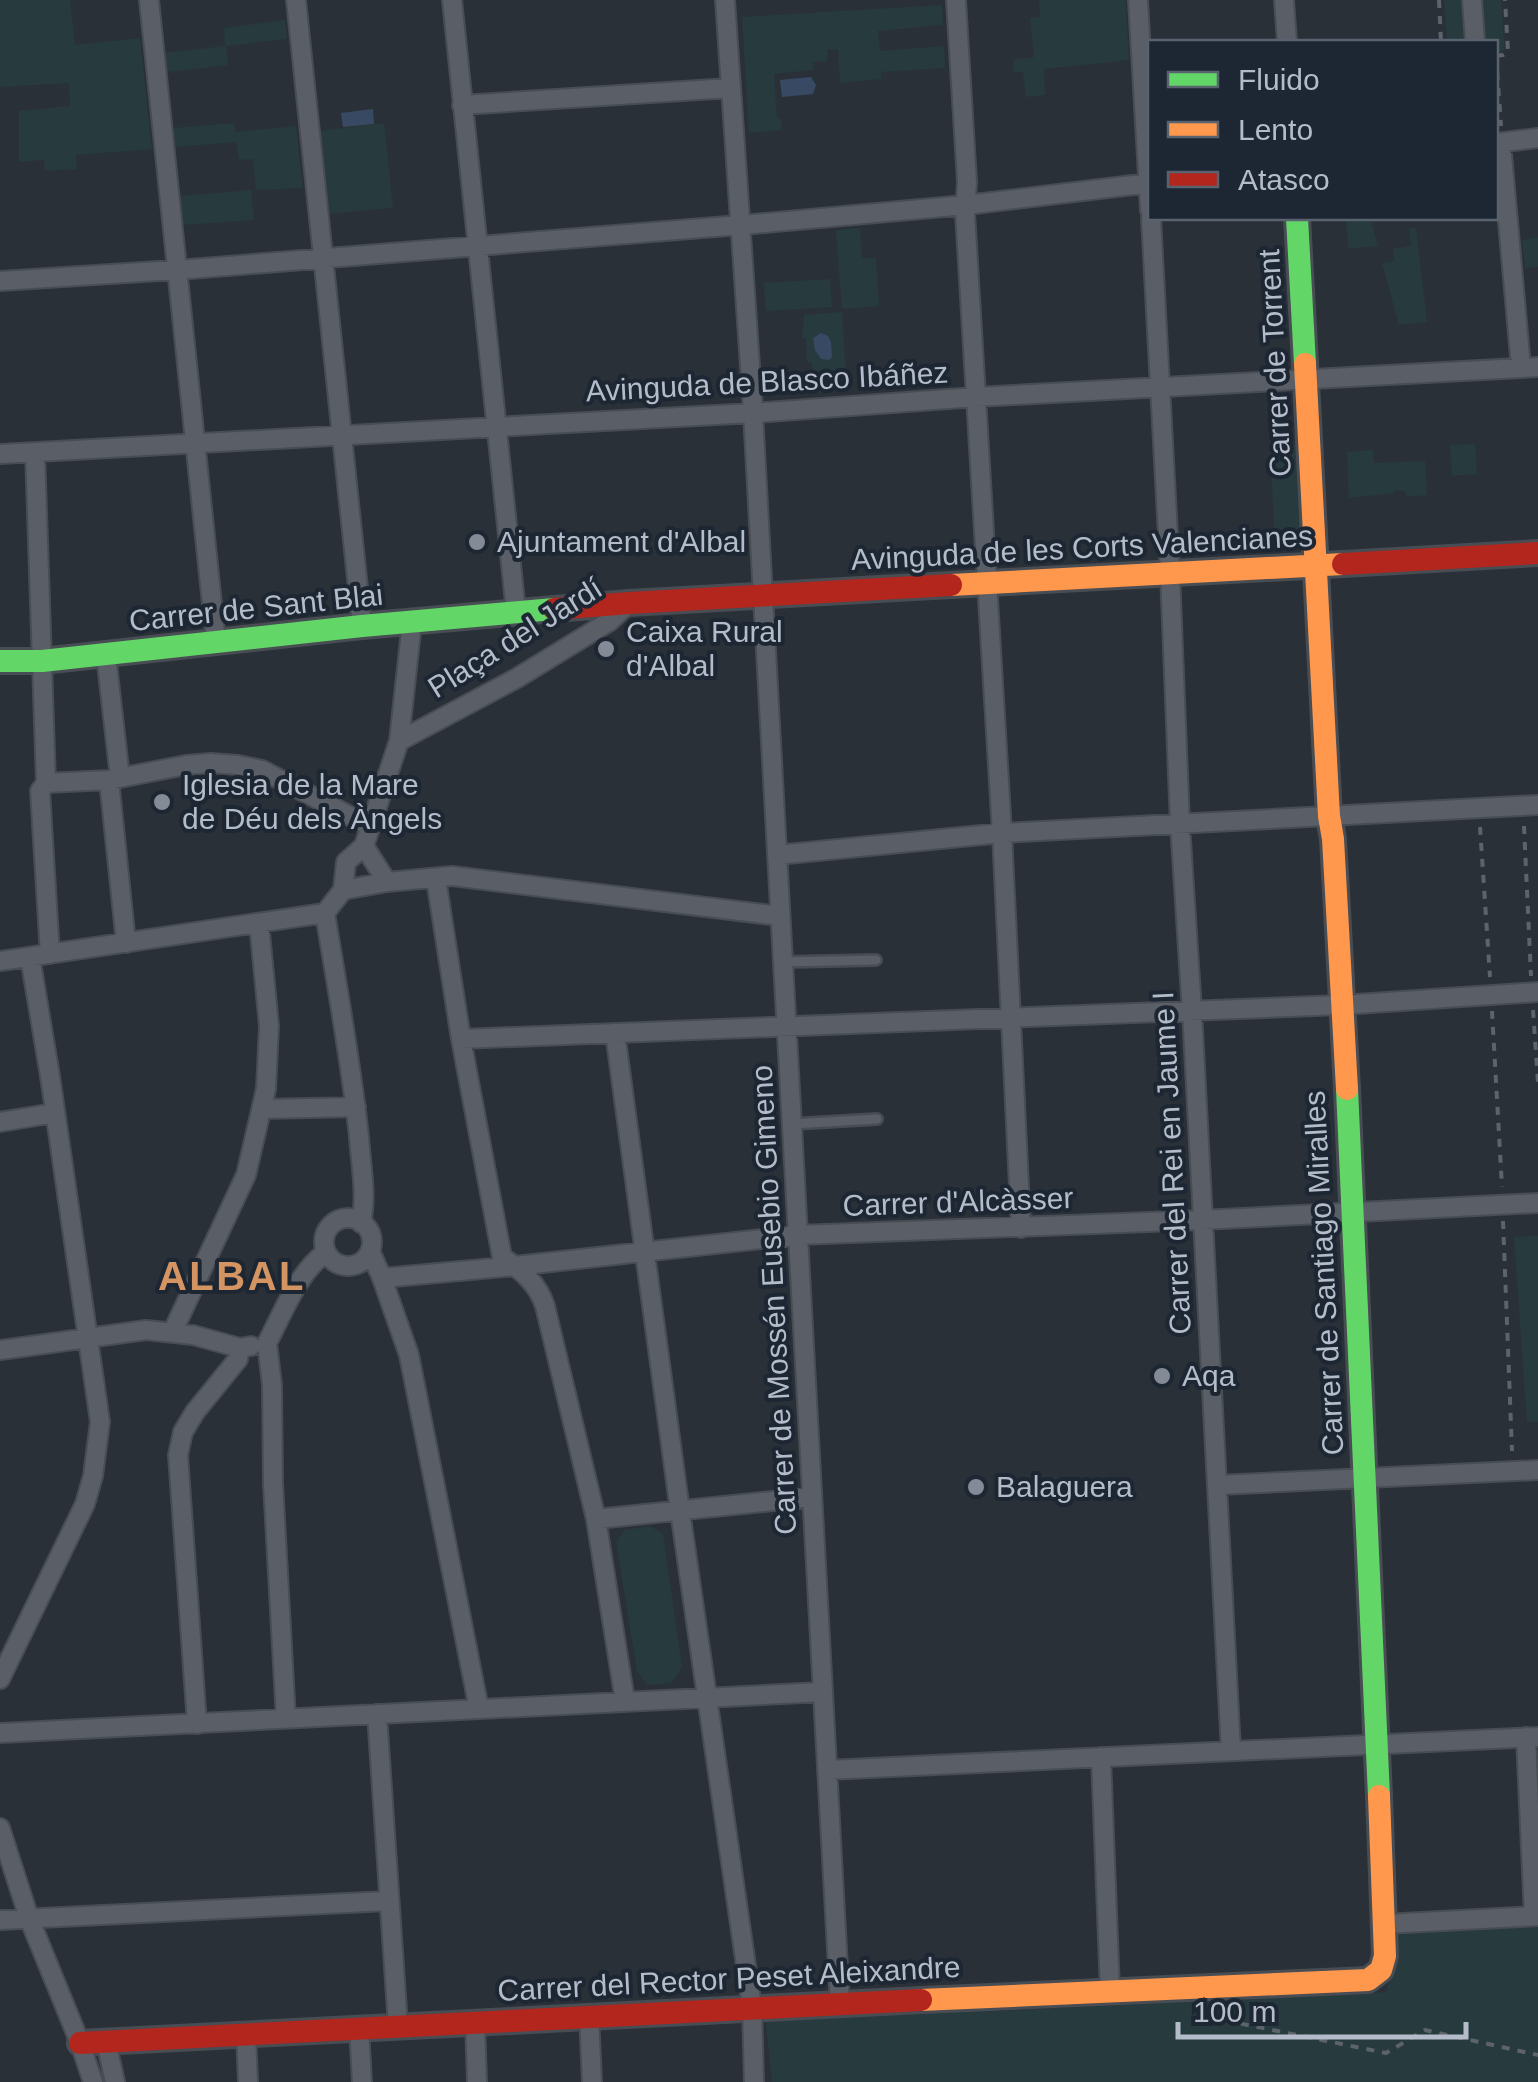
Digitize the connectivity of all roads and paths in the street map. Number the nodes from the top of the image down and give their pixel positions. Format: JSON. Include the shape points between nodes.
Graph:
{"nodes":[{"id":1,"x":149,"y":0,"type":"edge"},
{"id":2,"x":296,"y":0,"type":"edge"},
{"id":3,"x":452,"y":0,"type":"edge"},
{"id":4,"x":725,"y":0,"type":"edge"},
{"id":5,"x":956,"y":0,"type":"edge"},
{"id":6,"x":1138,"y":0,"type":"edge"},
{"id":7,"x":1284,"y":0,"type":"edge"},
{"id":8,"x":1438,"y":0,"type":"edge"},
{"id":9,"x":1472,"y":0,"type":"edge"},
{"id":10,"x":1505,"y":0,"type":"edge"},
{"id":11,"x":1287,"y":40,"type":"edge"},
{"id":12,"x":1442,"y":40,"type":"edge"},
{"id":13,"x":1475,"y":40,"type":"edge"},
{"id":14,"x":1498,"y":56,"type":"edge"},
{"id":15,"x":730,"y":88,"type":"junction"},
{"id":16,"x":462,"y":105,"type":"junction"},
{"id":17,"x":1498,"y":114,"type":"edge"},
{"id":18,"x":1538,"y":138,"type":"edge"},
{"id":19,"x":1499,"y":143,"type":"edge"},
{"id":20,"x":1148,"y":152,"type":"edge"},
{"id":21,"x":1148,"y":183,"type":"edge"},
{"id":22,"x":966,"y":205,"type":"junction"},
{"id":23,"x":1151,"y":220,"type":"edge"},
{"id":24,"x":1297,"y":220,"type":"edge"},
{"id":25,"x":741,"y":225,"type":"junction"},
{"id":26,"x":477,"y":245,"type":"junction"},
{"id":27,"x":323,"y":258,"type":"junction"},
{"id":28,"x":177,"y":270,"type":"junction"},
{"id":29,"x":0,"y":281,"type":"edge"},
{"id":30,"x":1520,"y":356,"type":"dead end"},
{"id":31,"x":1538,"y":367,"type":"edge"},
{"id":32,"x":1306,"y":380,"type":"junction"},
{"id":33,"x":1160,"y":388,"type":"junction"},
{"id":34,"x":976,"y":397,"type":"junction"},
{"id":35,"x":753,"y":413,"type":"junction"},
{"id":36,"x":497,"y":425,"type":"junction"},
{"id":37,"x":342,"y":434,"type":"junction"},
{"id":38,"x":195,"y":442,"type":"junction"},
{"id":39,"x":35,"y":452,"type":"junction"},
{"id":40,"x":0,"y":454,"type":"edge"},
{"id":41,"x":1538,"y":554,"type":"edge"},
{"id":42,"x":1316,"y":566,"type":"junction"},
{"id":43,"x":1170,"y":573,"type":"junction"},
{"id":44,"x":988,"y":582,"type":"junction"},
{"id":45,"x":763,"y":594,"type":"junction"},
{"id":46,"x":628,"y":603,"type":"junction"},
{"id":47,"x":516,"y":612,"type":"junction"},
{"id":48,"x":412,"y":622,"type":"junction"},
{"id":49,"x":362,"y":626,"type":"junction"},
{"id":50,"x":216,"y":642,"type":"junction"},
{"id":51,"x":106,"y":655,"type":"junction"},
{"id":52,"x":0,"y":661,"type":"edge"},
{"id":53,"x":42,"y":661,"type":"junction"},
{"id":54,"x":400,"y":742,"type":"junction"},
{"id":55,"x":115,"y":779,"type":"junction"},
{"id":56,"x":46,"y":784,"type":"junction"},
{"id":57,"x":1530,"y":806,"type":"edge"},
{"id":58,"x":1479,"y":808,"type":"junction"},
{"id":59,"x":1329,"y":816,"type":"junction"},
{"id":60,"x":1180,"y":825,"type":"junction"},
{"id":61,"x":369,"y":826,"type":"junction"},
{"id":62,"x":1002,"y":834,"type":"junction"},
{"id":63,"x":364,"y":846,"type":"junction"},
{"id":64,"x":777,"y":855,"type":"junction"},
{"id":65,"x":436,"y":879,"type":"junction"},
{"id":66,"x":387,"y":882,"type":"junction"},
{"id":67,"x":343,"y":890,"type":"junction"},
{"id":68,"x":325,"y":912,"type":"junction"},
{"id":69,"x":780,"y":916,"type":"junction"},
{"id":70,"x":259,"y":923,"type":"junction"},
{"id":71,"x":126,"y":943,"type":"junction"},
{"id":72,"x":50,"y":954,"type":"junction"},
{"id":73,"x":30,"y":957,"type":"junction"},
{"id":74,"x":876,"y":960,"type":"dead end"},
{"id":75,"x":0,"y":961,"type":"edge"},
{"id":76,"x":783,"y":962,"type":"junction"},
{"id":77,"x":1535,"y":992,"type":"edge"},
{"id":78,"x":1491,"y":994,"type":"junction"},
{"id":79,"x":1341,"y":1004,"type":"junction"},
{"id":80,"x":1192,"y":1010,"type":"junction"},
{"id":81,"x":1009,"y":1018,"type":"junction"},
{"id":82,"x":786,"y":1026,"type":"junction"},
{"id":83,"x":614,"y":1033,"type":"junction"},
{"id":84,"x":462,"y":1039,"type":"junction"},
{"id":85,"x":1538,"y":1083,"type":"edge"},
{"id":86,"x":356,"y":1108,"type":"junction"},
{"id":87,"x":262,"y":1109,"type":"junction"},
{"id":88,"x":54,"y":1113,"type":"junction"},
{"id":89,"x":876,"y":1119,"type":"dead end"},
{"id":90,"x":0,"y":1122,"type":"edge"},
{"id":91,"x":792,"y":1124,"type":"junction"},
{"id":92,"x":1538,"y":1203,"type":"edge"},
{"id":93,"x":1503,"y":1204,"type":"junction"},
{"id":94,"x":1354,"y":1213,"type":"junction"},
{"id":95,"x":1202,"y":1220,"type":"junction"},
{"id":96,"x":361,"y":1223,"type":"junction"},
{"id":97,"x":1021,"y":1228,"type":"junction"},
{"id":98,"x":798,"y":1235,"type":"junction"},
{"id":99,"x":370,"y":1251,"type":"junction"},
{"id":100,"x":326,"y":1252,"type":"junction"},
{"id":101,"x":645,"y":1252,"type":"junction"},
{"id":102,"x":515,"y":1266,"type":"junction"},
{"id":103,"x":382,"y":1278,"type":"junction"},
{"id":104,"x":172,"y":1331,"type":"junction"},
{"id":105,"x":89,"y":1338,"type":"junction"},
{"id":106,"x":268,"y":1342,"type":"junction"},
{"id":107,"x":240,"y":1348,"type":"junction"},
{"id":108,"x":0,"y":1350,"type":"edge"},
{"id":109,"x":1538,"y":1470,"type":"edge"},
{"id":110,"x":1513,"y":1471,"type":"junction"},
{"id":111,"x":1364,"y":1478,"type":"junction"},
{"id":112,"x":1218,"y":1485,"type":"junction"},
{"id":113,"x":812,"y":1498,"type":"junction"},
{"id":114,"x":680,"y":1511,"type":"junction"},
{"id":115,"x":596,"y":1519,"type":"junction"},
{"id":116,"x":0,"y":1678,"type":"edge"},
{"id":117,"x":822,"y":1692,"type":"junction"},
{"id":118,"x":708,"y":1698,"type":"junction"},
{"id":119,"x":626,"y":1701,"type":"junction"},
{"id":120,"x":479,"y":1709,"type":"junction"},
{"id":121,"x":376,"y":1714,"type":"junction"},
{"id":122,"x":286,"y":1719,"type":"junction"},
{"id":123,"x":197,"y":1724,"type":"junction"},
{"id":124,"x":0,"y":1733,"type":"edge"},
{"id":125,"x":1532,"y":1737,"type":"edge"},
{"id":126,"x":1375,"y":1744,"type":"junction"},
{"id":127,"x":1231,"y":1751,"type":"junction"},
{"id":128,"x":1101,"y":1757,"type":"junction"},
{"id":129,"x":827,"y":1770,"type":"junction"},
{"id":130,"x":0,"y":1828,"type":"edge"},
{"id":131,"x":388,"y":1901,"type":"junction"},
{"id":132,"x":1536,"y":1916,"type":"edge"},
{"id":133,"x":29,"y":1918,"type":"junction"},
{"id":134,"x":0,"y":1920,"type":"edge"},
{"id":135,"x":1384,"y":1924,"type":"junction"},
{"id":136,"x":1379,"y":1976,"type":"joint"},
{"id":137,"x":1234,"y":1985,"type":"junction"},
{"id":138,"x":1110,"y":1991,"type":"junction"},
{"id":139,"x":840,"y":2004,"type":"junction"},
{"id":140,"x":752,"y":2007,"type":"junction"},
{"id":141,"x":589,"y":2016,"type":"junction"},
{"id":142,"x":474,"y":2022,"type":"junction"},
{"id":143,"x":398,"y":2026,"type":"junction"},
{"id":144,"x":359,"y":2028,"type":"junction"},
{"id":145,"x":246,"y":2034,"type":"junction"},
{"id":146,"x":106,"y":2042,"type":"junction"},
{"id":147,"x":80,"y":2043,"type":"junction"},
{"id":148,"x":1538,"y":2055,"type":"edge"},
{"id":149,"x":92,"y":2082,"type":"edge"},
{"id":150,"x":116,"y":2082,"type":"edge"},
{"id":151,"x":248,"y":2082,"type":"edge"},
{"id":152,"x":362,"y":2082,"type":"edge"},
{"id":153,"x":478,"y":2082,"type":"edge"},
{"id":154,"x":592,"y":2082,"type":"edge"},
{"id":155,"x":754,"y":2082,"type":"edge"}],
"edges":[{"from":1,"to":28,"type":"street"},
{"from":2,"to":27,"type":"street"},
{"from":3,"to":16,"type":"street"},
{"from":4,"to":15,"type":"street","name":"Carrer de Mossén Eusebio Gimeno"},
{"from":5,"to":22,"type":"street"},
{"from":6,"to":20,"type":"street"},
{"from":7,"to":11,"type":"street"},
{"from":8,"to":12,"type":"path"},
{"from":9,"to":13,"type":"street"},
{"from":10,"to":14,"type":"path","via":[[1508,52]]},
{"from":15,"to":16,"type":"street"},
{"from":15,"to":25,"type":"street","name":"Carrer de Mossén Eusebio Gimeno"},
{"from":16,"to":26,"type":"street"},
{"from":17,"to":19,"type":"path"},
{"from":18,"to":19,"type":"street"},
{"from":19,"to":30,"type":"street"},
{"from":21,"to":22,"type":"street"},
{"from":22,"to":25,"type":"street"},
{"from":22,"to":34,"type":"street"},
{"from":23,"to":33,"type":"street","name":"Carrer del Rei en Jaume I"},
{"from":24,"to":32,"type":"street","name":"Carrer de Torrent"},
{"from":25,"to":26,"type":"street"},
{"from":25,"to":35,"type":"street","name":"Carrer de Mossén Eusebio Gimeno"},
{"from":26,"to":27,"type":"street"},
{"from":26,"to":36,"type":"street"},
{"from":27,"to":28,"type":"street"},
{"from":27,"to":37,"type":"street"},
{"from":28,"to":29,"type":"street"},
{"from":28,"to":38,"type":"street"},
{"from":31,"to":32,"type":"street","name":"Avinguda de Blasco Ibáñez"},
{"from":32,"to":33,"type":"street","name":"Avinguda de Blasco Ibáñez"},
{"from":32,"to":42,"type":"street","name":"Carrer de Torrent"},
{"from":33,"to":34,"type":"street","name":"Avinguda de Blasco Ibáñez"},
{"from":33,"to":43,"type":"street","name":"Carrer del Rei en Jaume I"},
{"from":34,"to":35,"type":"street","name":"Avinguda de Blasco Ibáñez"},
{"from":34,"to":44,"type":"street"},
{"from":35,"to":36,"type":"street","name":"Avinguda de Blasco Ibáñez"},
{"from":35,"to":45,"type":"street","name":"Carrer de Mossén Eusebio Gimeno"},
{"from":36,"to":37,"type":"street","name":"Avinguda de Blasco Ibáñez"},
{"from":36,"to":47,"type":"street"},
{"from":37,"to":38,"type":"street","name":"Avinguda de Blasco Ibáñez"},
{"from":37,"to":49,"type":"street"},
{"from":38,"to":39,"type":"street","name":"Avinguda de Blasco Ibáñez"},
{"from":38,"to":50,"type":"street"},
{"from":39,"to":40,"type":"street","name":"Avinguda de Blasco Ibáñez"},
{"from":39,"to":53,"type":"street"},
{"from":41,"to":42,"type":"street","name":"Avinguda de les Corts Valencianes"},
{"from":42,"to":43,"type":"street","name":"Avinguda de les Corts Valencianes"},
{"from":42,"to":59,"type":"street","name":"Carrer de Santiago Miralles"},
{"from":43,"to":44,"type":"street","name":"Avinguda de les Corts Valencianes"},
{"from":43,"to":60,"type":"street","name":"Carrer del Rei en Jaume I"},
{"from":44,"to":45,"type":"street","name":"Avinguda de les Corts Valencianes"},
{"from":44,"to":62,"type":"street"},
{"from":45,"to":46,"type":"street","name":"Avinguda de les Corts Valencianes"},
{"from":45,"to":64,"type":"street","name":"Carrer de Mossén Eusebio Gimeno"},
{"from":46,"to":47,"type":"street","name":"Plaça del Jardí"},
{"from":46,"to":54,"type":"street","name":"Plaça del Jardí","via":[[610,622]]},
{"from":47,"to":48,"type":"street","name":"Plaça del Jardí"},
{"from":48,"to":49,"type":"street","name":"Carrer de Sant Blai"},
{"from":48,"to":54,"type":"street","name":"Plaça del Jardí"},
{"from":49,"to":50,"type":"street","name":"Carrer de Sant Blai"},
{"from":50,"to":51,"type":"street","name":"Carrer de Sant Blai"},
{"from":51,"to":53,"type":"street","name":"Carrer de Sant Blai"},
{"from":51,"to":55,"type":"street"},
{"from":52,"to":53,"type":"street","name":"Carrer de Sant Blai"},
{"from":53,"to":56,"type":"street"},
{"from":54,"to":61,"type":"street"},
{"from":55,"to":56,"type":"street"},
{"from":55,"to":61,"type":"street","via":[[186,765],[238,765],[262,770]]},
{"from":55,"to":71,"type":"street"},
{"from":56,"to":72,"type":"street","via":[[40,791]]},
{"from":57,"to":58,"type":"street"},
{"from":57,"to":77,"type":"path"},
{"from":58,"to":59,"type":"street"},
{"from":58,"to":78,"type":"path"},
{"from":59,"to":60,"type":"street"},
{"from":59,"to":79,"type":"street","name":"Carrer de Santiago Miralles"},
{"from":60,"to":62,"type":"street"},
{"from":60,"to":80,"type":"street","name":"Carrer del Rei en Jaume I"},
{"from":61,"to":63,"type":"street"},
{"from":62,"to":64,"type":"street"},
{"from":62,"to":81,"type":"street"},
{"from":63,"to":66,"type":"street"},
{"from":63,"to":67,"type":"street","via":[[346,862]]},
{"from":64,"to":69,"type":"street","name":"Carrer de Mossén Eusebio Gimeno"},
{"from":65,"to":66,"type":"street"},
{"from":65,"to":69,"type":"street"},
{"from":65,"to":84,"type":"street"},
{"from":66,"to":67,"type":"street"},
{"from":67,"to":68,"type":"street"},
{"from":68,"to":70,"type":"street"},
{"from":68,"to":86,"type":"street"},
{"from":69,"to":76,"type":"street","name":"Carrer de Mossén Eusebio Gimeno"},
{"from":70,"to":71,"type":"street"},
{"from":70,"to":87,"type":"street","via":[[269,1026]]},
{"from":71,"to":72,"type":"street"},
{"from":72,"to":73,"type":"street"},
{"from":73,"to":75,"type":"street"},
{"from":73,"to":88,"type":"street"},
{"from":74,"to":76,"type":"lane"},
{"from":76,"to":82,"type":"street","name":"Carrer de Mossén Eusebio Gimeno"},
{"from":77,"to":78,"type":"street"},
{"from":77,"to":85,"type":"path"},
{"from":78,"to":79,"type":"street"},
{"from":78,"to":93,"type":"path"},
{"from":79,"to":80,"type":"street"},
{"from":79,"to":94,"type":"street","name":"Carrer de Santiago Miralles"},
{"from":80,"to":81,"type":"street"},
{"from":80,"to":95,"type":"street","name":"Carrer del Rei en Jaume I"},
{"from":81,"to":82,"type":"street"},
{"from":81,"to":97,"type":"street"},
{"from":82,"to":83,"type":"street"},
{"from":82,"to":91,"type":"street","name":"Carrer de Mossén Eusebio Gimeno"},
{"from":83,"to":84,"type":"street"},
{"from":83,"to":101,"type":"street"},
{"from":84,"to":102,"type":"street","via":[[502,1257]]},
{"from":86,"to":87,"type":"street"},
{"from":86,"to":96,"type":"street"},
{"from":87,"to":104,"type":"street","via":[[246,1174]]},
{"from":88,"to":90,"type":"street"},
{"from":88,"to":105,"type":"street"},
{"from":89,"to":91,"type":"lane"},
{"from":91,"to":98,"type":"street","name":"Carrer de Mossén Eusebio Gimeno"},
{"from":92,"to":93,"type":"street","name":"Carrer d'Alcàsser"},
{"from":93,"to":94,"type":"street","name":"Carrer d'Alcàsser"},
{"from":93,"to":110,"type":"path"},
{"from":94,"to":95,"type":"street","name":"Carrer d'Alcàsser"},
{"from":94,"to":111,"type":"street","name":"Carrer de Santiago Miralles"},
{"from":95,"to":97,"type":"street","name":"Carrer d'Alcàsser"},
{"from":95,"to":112,"type":"street","name":"Carrer del Rei en Jaume I"},
{"from":96,"to":99,"type":"street"},
{"from":96,"to":100,"type":"street","via":[[332,1224]]},
{"from":97,"to":98,"type":"street","name":"Carrer d'Alcàsser"},
{"from":98,"to":101,"type":"street","name":"Carrer d'Alcàsser"},
{"from":98,"to":113,"type":"street","name":"Carrer de Mossén Eusebio Gimeno"},
{"from":99,"to":100,"type":"street","via":[[360,1263],[344,1266]]},
{"from":99,"to":103,"type":"street"},
{"from":100,"to":106,"type":"street","via":[[299,1282]]},
{"from":101,"to":102,"type":"street","name":"Carrer d'Alcàsser"},
{"from":101,"to":114,"type":"street"},
{"from":102,"to":103,"type":"street","name":"Carrer d'Alcàsser"},
{"from":102,"to":115,"type":"street","via":[[545,1306]]},
{"from":103,"to":120,"type":"street","via":[[408,1355]]},
{"from":104,"to":105,"type":"street"},
{"from":104,"to":107,"type":"street"},
{"from":105,"to":108,"type":"street"},
{"from":105,"to":116,"type":"street","via":[[100,1422],[94,1476]]},
{"from":106,"to":107,"type":"street"},
{"from":106,"to":122,"type":"street"},
{"from":107,"to":123,"type":"street","via":[[183,1432],[178,1455]]},
{"from":109,"to":110,"type":"street"},
{"from":110,"to":111,"type":"street"},
{"from":111,"to":112,"type":"street"},
{"from":111,"to":126,"type":"street","name":"Carrer de Santiago Miralles"},
{"from":112,"to":127,"type":"street","name":"Carrer del Rei en Jaume I"},
{"from":113,"to":114,"type":"street"},
{"from":113,"to":117,"type":"street","name":"Carrer de Mossén Eusebio Gimeno"},
{"from":114,"to":115,"type":"street"},
{"from":114,"to":118,"type":"street"},
{"from":115,"to":119,"type":"street"},
{"from":117,"to":118,"type":"street"},
{"from":117,"to":129,"type":"street","name":"Carrer de Mossén Eusebio Gimeno"},
{"from":118,"to":119,"type":"street"},
{"from":118,"to":140,"type":"street"},
{"from":119,"to":120,"type":"street"},
{"from":120,"to":121,"type":"street"},
{"from":121,"to":122,"type":"street"},
{"from":121,"to":131,"type":"street"},
{"from":122,"to":123,"type":"street"},
{"from":123,"to":124,"type":"street"},
{"from":125,"to":126,"type":"street"},
{"from":125,"to":132,"type":"street"},
{"from":126,"to":127,"type":"street"},
{"from":126,"to":135,"type":"street","name":"Carrer de Santiago Miralles"},
{"from":127,"to":128,"type":"street"},
{"from":128,"to":129,"type":"street"},
{"from":128,"to":138,"type":"street"},
{"from":129,"to":139,"type":"street","name":"Carrer de Mossén Eusebio Gimeno"},
{"from":130,"to":133,"type":"street"},
{"from":131,"to":133,"type":"street"},
{"from":131,"to":143,"type":"street"},
{"from":132,"to":135,"type":"street"},
{"from":133,"to":134,"type":"street"},
{"from":133,"to":147,"type":"street"},
{"from":135,"to":136,"type":"street","name":"Carrer de Santiago Miralles","via":[[1386,1964]]},
{"from":136,"to":137,"type":"street","name":"Carrer del Rector Peset Aleixandre"},
{"from":137,"to":138,"type":"street","name":"Carrer del Rector Peset Aleixandre"},
{"from":137,"to":148,"type":"path","via":[[1238,2023],[1386,2053],[1425,2030]]},
{"from":138,"to":139,"type":"street","name":"Carrer del Rector Peset Aleixandre"},
{"from":139,"to":140,"type":"street","name":"Carrer del Rector Peset Aleixandre"},
{"from":140,"to":141,"type":"street","name":"Carrer del Rector Peset Aleixandre"},
{"from":140,"to":155,"type":"street"},
{"from":141,"to":142,"type":"street","name":"Carrer del Rector Peset Aleixandre"},
{"from":141,"to":154,"type":"street"},
{"from":142,"to":143,"type":"street","name":"Carrer del Rector Peset Aleixandre"},
{"from":142,"to":153,"type":"street"},
{"from":143,"to":144,"type":"street","name":"Carrer del Rector Peset Aleixandre"},
{"from":144,"to":145,"type":"street","name":"Carrer del Rector Peset Aleixandre"},
{"from":144,"to":152,"type":"street"},
{"from":145,"to":146,"type":"street","name":"Carrer del Rector Peset Aleixandre"},
{"from":145,"to":151,"type":"street"},
{"from":146,"to":147,"type":"street","name":"Carrer del Rector Peset Aleixandre"},
{"from":146,"to":150,"type":"street"},
{"from":147,"to":149,"type":"street"}]}
